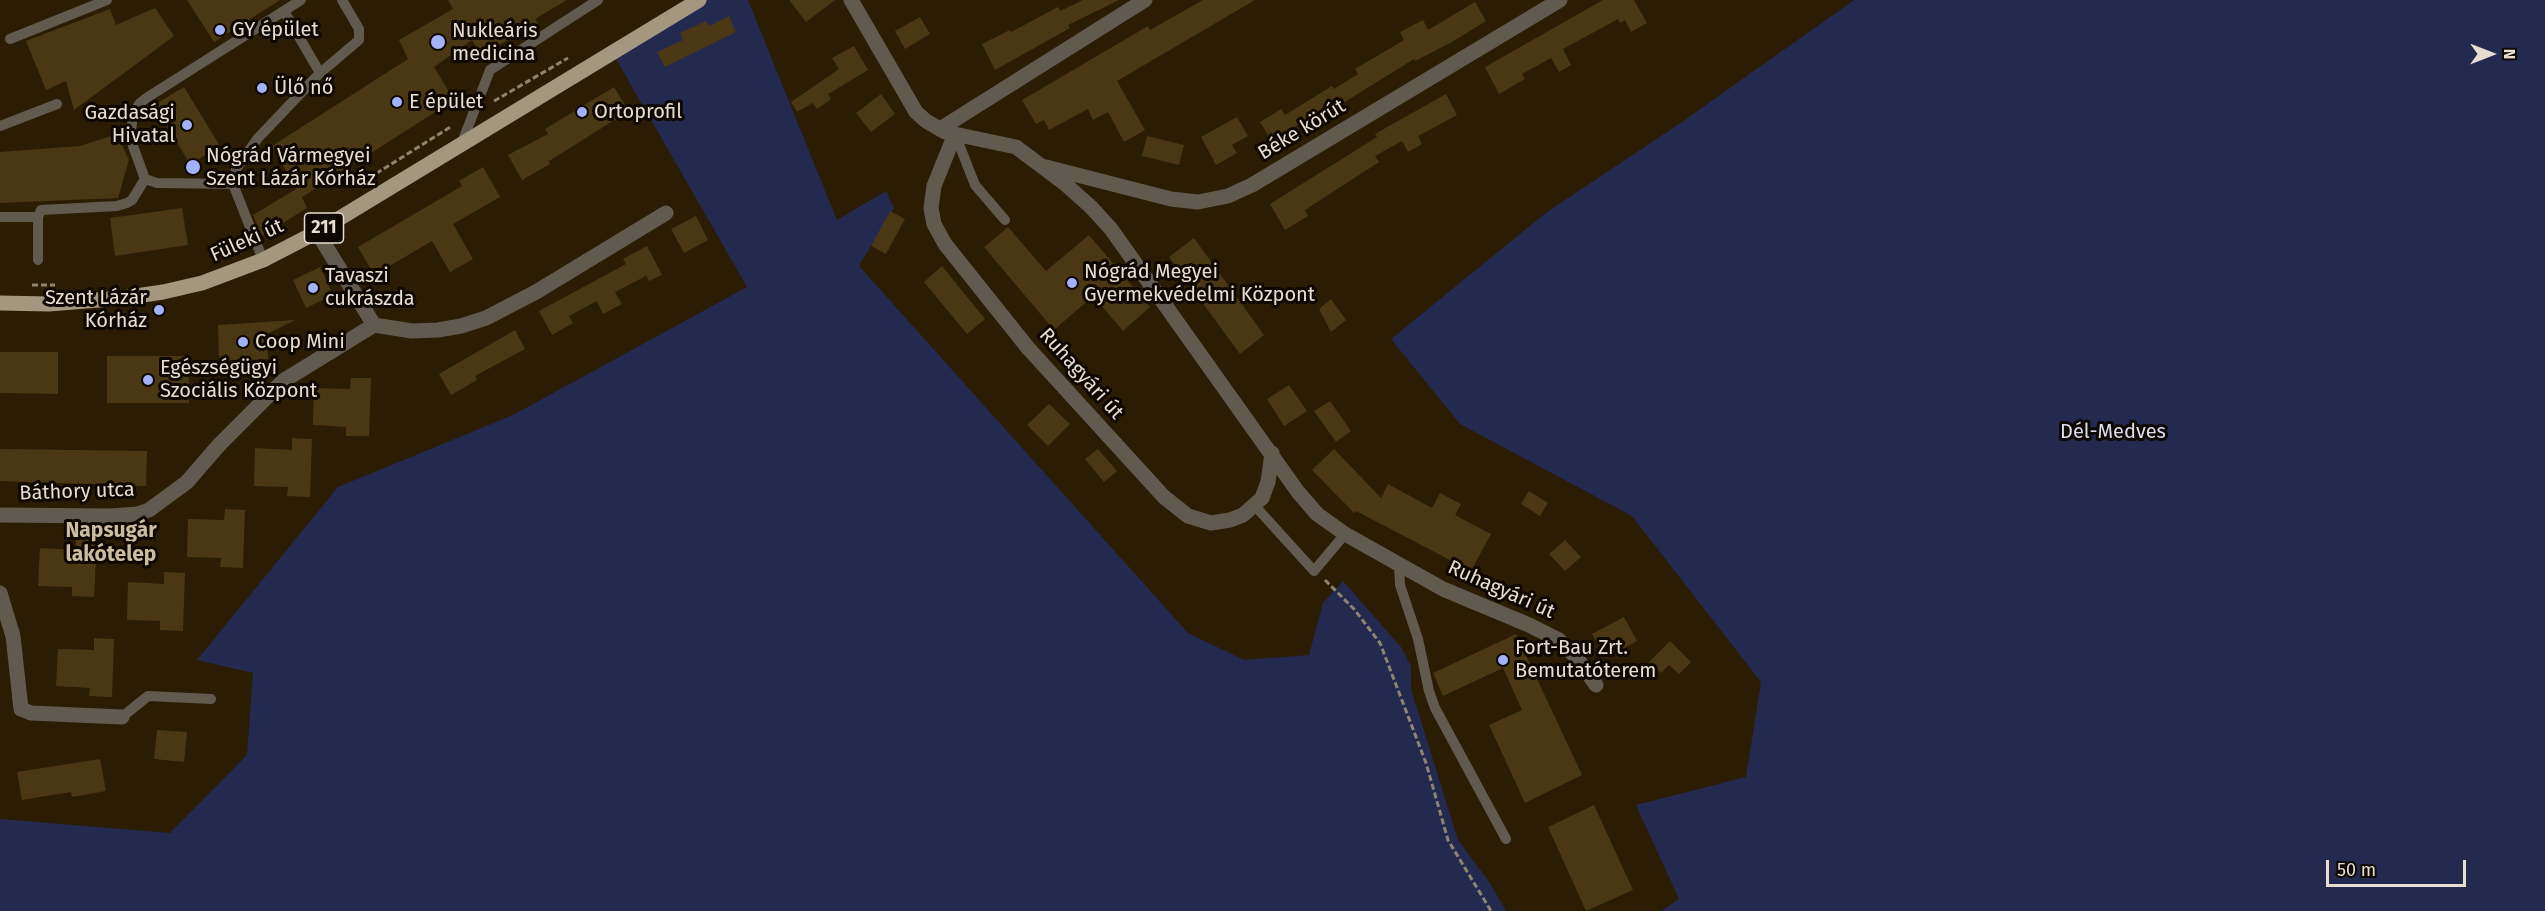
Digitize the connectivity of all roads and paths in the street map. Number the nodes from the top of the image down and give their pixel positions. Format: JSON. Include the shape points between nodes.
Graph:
{"nodes":[{"id":1,"x":107,"y":0,"type":"edge"},
{"id":2,"x":301,"y":0,"type":"edge"},
{"id":3,"x":342,"y":0,"type":"edge"},
{"id":4,"x":598,"y":0,"type":"edge"},
{"id":5,"x":699,"y":0,"type":"edge"},
{"id":6,"x":851,"y":0,"type":"edge"},
{"id":7,"x":1145,"y":0,"type":"edge"},
{"id":8,"x":1560,"y":0,"type":"edge"},
{"id":9,"x":284,"y":11,"type":"junction"},
{"id":10,"x":10,"y":39,"type":"dead end"},
{"id":11,"x":320,"y":73,"type":"junction"},
{"id":12,"x":57,"y":104,"type":"dead end"},
{"id":13,"x":0,"y":126,"type":"edge"},
{"id":14,"x":948,"y":131,"type":"junction"},
{"id":15,"x":461,"y":145,"type":"junction"},
{"id":16,"x":1043,"y":166,"type":"junction"},
{"id":17,"x":145,"y":179,"type":"junction"},
{"id":18,"x":233,"y":184,"type":"junction"},
{"id":19,"x":666,"y":213,"type":"dead end"},
{"id":20,"x":0,"y":217,"type":"edge"},
{"id":21,"x":38,"y":217,"type":"junction"},
{"id":22,"x":1005,"y":220,"type":"dead end"},
{"id":23,"x":317,"y":232,"type":"junction"},
{"id":24,"x":38,"y":260,"type":"dead end"},
{"id":25,"x":263,"y":260,"type":"junction"},
{"id":26,"x":22,"y":285,"type":"dead end"},
{"id":27,"x":56,"y":285,"type":"dead end"},
{"id":28,"x":0,"y":303,"type":"edge"},
{"id":29,"x":374,"y":325,"type":"junction"},
{"id":30,"x":1272,"y":453,"type":"junction"},
{"id":31,"x":1255,"y":506,"type":"junction"},
{"id":32,"x":0,"y":515,"type":"edge"},
{"id":33,"x":1345,"y":534,"type":"junction"},
{"id":34,"x":1399,"y":565,"type":"junction"},
{"id":35,"x":1314,"y":571,"type":"junction"},
{"id":36,"x":0,"y":593,"type":"edge"},
{"id":37,"x":1596,"y":685,"type":"dead end"},
{"id":38,"x":211,"y":699,"type":"dead end"},
{"id":39,"x":122,"y":717,"type":"joint"},
{"id":40,"x":1506,"y":839,"type":"dead end"},
{"id":41,"x":1491,"y":911,"type":"edge"}],
"edges":[{"from":1,"to":10,"type":"lane"},
{"from":2,"to":9,"type":"lane"},
{"from":3,"to":11,"type":"lane","via":[[359,29],[359,40]]},
{"from":4,"to":15,"type":"lane","via":[[490,70]]},
{"from":5,"to":15,"type":"main road","name":"Füleki út","number":"211"},
{"from":6,"to":14,"type":"street","name":"Ruhagyári út","via":[[916,112]]},
{"from":7,"to":14,"type":"street"},
{"from":8,"to":16,"type":"street","name":"Béke körút","via":[[1228,196],[1198,202],[1171,199]]},
{"from":9,"to":11,"type":"lane"},
{"from":9,"to":17,"type":"lane","via":[[140,103],[133,114],[131,132]]},
{"from":11,"to":18,"type":"lane","via":[[258,138],[236,169]]},
{"from":12,"to":13,"type":"lane"},
{"from":14,"to":16,"type":"street","name":"Ruhagyári út","via":[[1016,147]]},
{"from":14,"to":22,"type":"lane","via":[[975,185]]},
{"from":14,"to":31,"type":"street","name":"Ruhagyári út","via":[[931,208],[934,224],[962,267],[1044,365],[1164,497],[1188,516],[1211,523],[1243,515]]},
{"from":15,"to":23,"type":"main road","name":"Füleki út","number":"211"},
{"from":16,"to":30,"type":"street","name":"Ruhagyári út","via":[[1111,229]]},
{"from":17,"to":18,"type":"lane","via":[[157,183]]},
{"from":17,"to":21,"type":"lane","via":[[127,203],[43,209]]},
{"from":18,"to":25,"type":"lane"},
{"from":19,"to":29,"type":"street","via":[[486,318],[438,330],[412,331]]},
{"from":20,"to":21,"type":"lane"},
{"from":21,"to":24,"type":"lane"},
{"from":23,"to":25,"type":"main road","name":"Füleki út","number":"211"},
{"from":23,"to":29,"type":"street"},
{"from":25,"to":28,"type":"main road","name":"Füleki út","number":"211","via":[[201,283],[153,293],[49,304]]},
{"from":26,"to":27,"type":"path"},
{"from":29,"to":32,"type":"street","name":"Báthory utca","via":[[283,381],[187,482],[149,510],[111,516]]},
{"from":30,"to":31,"type":"street","via":[[1268,482]]},
{"from":30,"to":33,"type":"street","name":"Ruhagyári út","via":[[1317,514]]},
{"from":31,"to":35,"type":"lane"},
{"from":33,"to":34,"type":"street","name":"Ruhagyári út"},
{"from":33,"to":35,"type":"lane"},
{"from":34,"to":37,"type":"street","name":"Ruhagyári út","via":[[1443,589],[1559,640]]},
{"from":34,"to":40,"type":"lane","via":[[1400,585],[1419,639],[1435,708]]},
{"from":35,"to":41,"type":"path","via":[[1354,609],[1380,643],[1426,763],[1448,840]]},
{"from":36,"to":39,"type":"street","via":[[13,636],[21,709],[31,713]]},
{"from":38,"to":39,"type":"lane","via":[[148,696]]}]}
